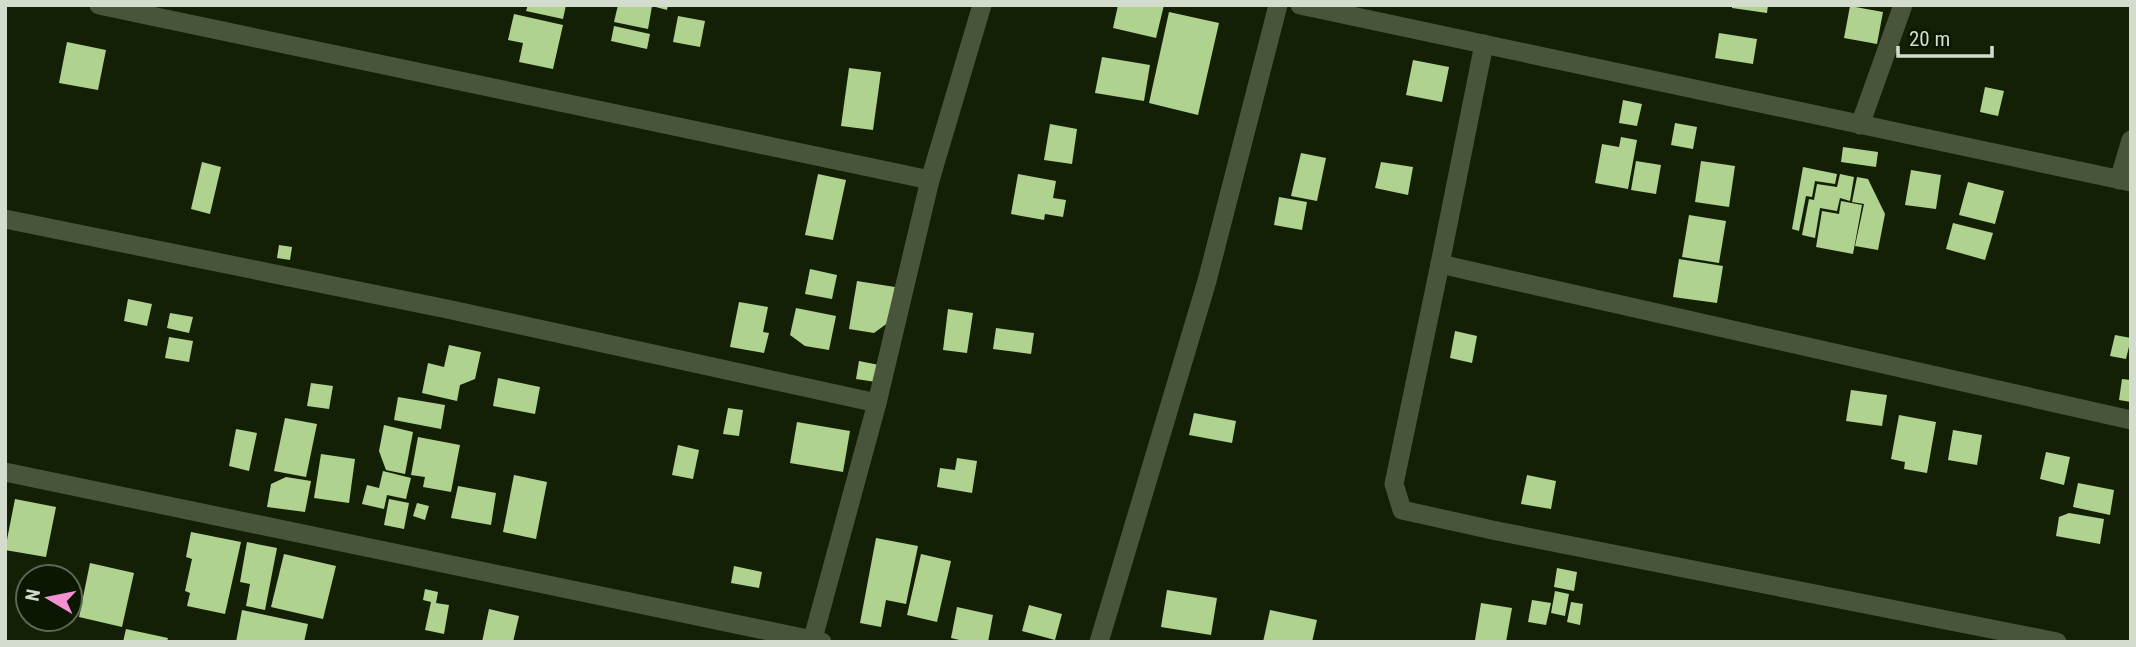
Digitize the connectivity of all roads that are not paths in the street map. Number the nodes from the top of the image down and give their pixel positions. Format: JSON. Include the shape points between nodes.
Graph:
{"nodes":[{"id":1,"x":99,"y":5,"type":"edge"},
{"id":2,"x":982,"y":5,"type":"edge"},
{"id":3,"x":1278,"y":5,"type":"edge"},
{"id":4,"x":1300,"y":5,"type":"edge"},
{"id":5,"x":1903,"y":5,"type":"edge"},
{"id":6,"x":1484,"y":44,"type":"junction"},
{"id":7,"x":1860,"y":125,"type":"junction"},
{"id":8,"x":2131,"y":141,"type":"edge"},
{"id":9,"x":930,"y":180,"type":"junction"},
{"id":10,"x":2125,"y":181,"type":"edge"},
{"id":11,"x":5,"y":219,"type":"edge"},
{"id":12,"x":1440,"y":264,"type":"junction"},
{"id":13,"x":877,"y":403,"type":"junction"},
{"id":14,"x":2131,"y":420,"type":"edge"},
{"id":15,"x":5,"y":472,"type":"edge"},
{"id":16,"x":815,"y":641,"type":"edge"},
{"id":17,"x":1100,"y":642,"type":"edge"},
{"id":18,"x":2057,"y":642,"type":"edge"}],
"edges":[{"from":1,"to":9,"type":"street"},
{"from":2,"to":9,"type":"street"},
{"from":3,"to":17,"type":"street","via":[[1208,281]]},
{"from":4,"to":6,"type":"street"},
{"from":5,"to":7,"type":"street"},
{"from":6,"to":7,"type":"street"},
{"from":6,"to":12,"type":"street"},
{"from":7,"to":10,"type":"street"},
{"from":8,"to":10,"type":"street"},
{"from":9,"to":13,"type":"street"},
{"from":11,"to":13,"type":"street"},
{"from":12,"to":14,"type":"street"},
{"from":12,"to":18,"type":"street","via":[[1394,484],[1402,510]]},
{"from":13,"to":16,"type":"street"},
{"from":15,"to":16,"type":"street"}]}
